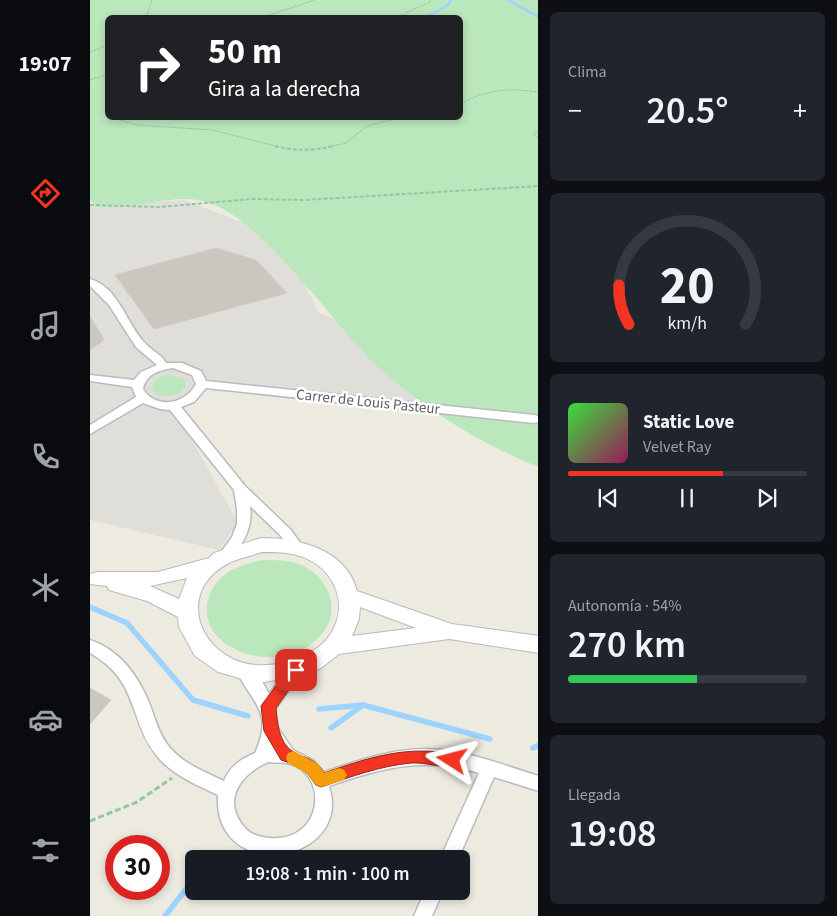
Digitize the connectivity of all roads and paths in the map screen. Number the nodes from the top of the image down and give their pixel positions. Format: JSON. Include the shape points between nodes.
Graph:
{"nodes":[{"id":1,"x":152,"y":0,"type":"edge"},
{"id":2,"x":315,"y":0,"type":"edge"},
{"id":3,"x":430,"y":0,"type":"edge"},
{"id":4,"x":147,"y":15,"type":"edge"},
{"id":5,"x":269,"y":15,"type":"edge"},
{"id":6,"x":402,"y":15,"type":"edge"},
{"id":7,"x":105,"y":46,"type":"edge"},
{"id":8,"x":90,"y":52,"type":"edge"},
{"id":9,"x":105,"y":75,"type":"edge"},
{"id":10,"x":90,"y":80,"type":"edge"},
{"id":11,"x":538,"y":92,"type":"edge"},
{"id":12,"x":463,"y":102,"type":"edge"},
{"id":13,"x":117,"y":120,"type":"edge"},
{"id":14,"x":391,"y":120,"type":"edge"},
{"id":15,"x":538,"y":131,"type":"edge"},
{"id":16,"x":538,"y":138,"type":"edge"},
{"id":17,"x":538,"y":186,"type":"edge"},
{"id":18,"x":90,"y":205,"type":"edge"},
{"id":19,"x":90,"y":282,"type":"edge"},
{"id":20,"x":163,"y":366,"type":"junction"},
{"id":21,"x":90,"y":378,"type":"edge"},
{"id":22,"x":137,"y":384,"type":"junction"},
{"id":23,"x":202,"y":384,"type":"junction"},
{"id":24,"x":142,"y":399,"type":"junction"},
{"id":25,"x":173,"y":406,"type":"junction"},
{"id":26,"x":534,"y":419,"type":"dead end"},
{"id":27,"x":90,"y":430,"type":"edge"},
{"id":28,"x":240,"y":489,"type":"junction"},
{"id":29,"x":297,"y":548,"type":"junction"},
{"id":30,"x":218,"y":560,"type":"junction"},
{"id":31,"x":94,"y":579,"type":"edge"},
{"id":32,"x":350,"y":596,"type":"junction"},
{"id":33,"x":185,"y":612,"type":"junction"},
{"id":34,"x":451,"y":632,"type":"junction"},
{"id":35,"x":538,"y":645,"type":"edge"},
{"id":36,"x":90,"y":646,"type":"edge"},
{"id":37,"x":335,"y":646,"type":"junction"},
{"id":38,"x":296,"y":670,"type":"junction"},
{"id":39,"x":245,"y":672,"type":"junction"},
{"id":40,"x":269,"y":706,"type":"junction"},
{"id":41,"x":271,"y":731,"type":"junction"},
{"id":42,"x":286,"y":755,"type":"junction"},
{"id":43,"x":261,"y":757,"type":"junction"},
{"id":44,"x":489,"y":769,"type":"junction"},
{"id":45,"x":184,"y":770,"type":"junction"},
{"id":46,"x":321,"y":781,"type":"junction"},
{"id":47,"x":538,"y":784,"type":"edge"},
{"id":48,"x":226,"y":790,"type":"junction"},
{"id":49,"x":90,"y":822,"type":"edge"},
{"id":50,"x":453,"y":850,"type":"edge"},
{"id":51,"x":430,"y":900,"type":"edge"},
{"id":52,"x":423,"y":916,"type":"edge"}],
"edges":[{"from":1,"to":4,"type":"path"},
{"from":2,"to":5,"type":"path"},
{"from":3,"to":6,"type":"path"},
{"from":7,"to":8,"type":"path"},
{"from":9,"to":10,"type":"path"},
{"from":11,"to":12,"type":"path","via":[[496,88]]},
{"from":13,"to":14,"type":"path","via":[[137,125],[213,130],[289,150],[317,150],[346,143],[368,126]]},
{"from":15,"to":16,"type":"path","via":[[533,134]]},
{"from":17,"to":18,"type":"path","via":[[304,200],[254,199],[159,207]]},
{"from":19,"to":20,"type":"street","via":[[102,288],[140,346],[158,357]]},
{"from":20,"to":22,"type":"street","via":[[146,373]]},
{"from":20,"to":23,"type":"street","via":[[191,369]]},
{"from":21,"to":22,"type":"street"},
{"from":22,"to":24,"type":"street","via":[[136,389]]},
{"from":23,"to":25,"type":"street","via":[[201,390],[190,400]]},
{"from":23,"to":26,"type":"street","name":"Carrer de Louis Pasteur"},
{"from":24,"to":25,"type":"street"},
{"from":24,"to":27,"type":"street"},
{"from":25,"to":28,"type":"street"},
{"from":28,"to":29,"type":"street"},
{"from":28,"to":30,"type":"street","via":[[246,514],[244,529],[237,542]]},
{"from":29,"to":30,"type":"main road","via":[[261,545]]},
{"from":29,"to":32,"type":"main road","via":[[332,566],[344,580]]},
{"from":30,"to":31,"type":"main road","via":[[158,578]]},
{"from":30,"to":33,"type":"main road","via":[[197,578],[188,594]]},
{"from":31,"to":33,"type":"main road","via":[[153,595]]},
{"from":32,"to":34,"type":"main road"},
{"from":32,"to":37,"type":"main road","via":[[351,614],[346,630]]},
{"from":33,"to":39,"type":"main road","via":[[188,628],[208,655],[225,666]]},
{"from":34,"to":35,"type":"main road"},
{"from":34,"to":37,"type":"main road"},
{"from":36,"to":45,"type":"street","via":[[124,671],[154,736],[166,754]]},
{"from":37,"to":38,"type":"main road","via":[[318,660]]},
{"from":38,"to":39,"type":"main road"},
{"from":38,"to":40,"type":"street"},
{"from":39,"to":40,"type":"street"},
{"from":40,"to":41,"type":"street"},
{"from":41,"to":42,"type":"street"},
{"from":41,"to":43,"type":"street"},
{"from":42,"to":43,"type":"street"},
{"from":42,"to":46,"type":"street","via":[[301,760]]},
{"from":43,"to":48,"type":"street","via":[[239,769]]},
{"from":44,"to":46,"type":"street","via":[[412,756],[359,767]]},
{"from":44,"to":47,"type":"street"},
{"from":44,"to":50,"type":"street"},
{"from":45,"to":48,"type":"street"},
{"from":45,"to":49,"type":"path","via":[[137,802]]},
{"from":46,"to":48,"type":"street","via":[[326,794],[325,809],[319,823],[296,843],[280,847],[248,841],[236,831],[224,804]]},
{"from":51,"to":52,"type":"street"}]}
